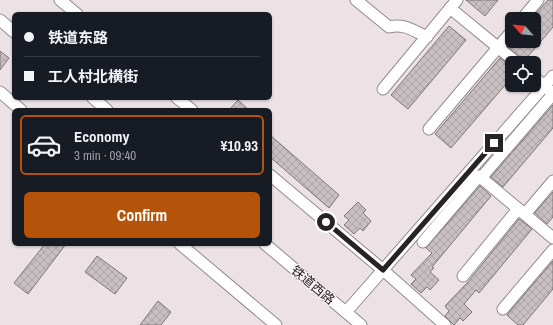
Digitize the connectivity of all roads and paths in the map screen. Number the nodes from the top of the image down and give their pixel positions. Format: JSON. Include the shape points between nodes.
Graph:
{"nodes":[{"id":1,"x":60,"y":0,"type":"edge"},
{"id":2,"x":356,"y":0,"type":"edge"},
{"id":3,"x":538,"y":0,"type":"edge"},
{"id":4,"x":454,"y":4,"type":"edge"},
{"id":5,"x":75,"y":12,"type":"edge"},
{"id":6,"x":528,"y":12,"type":"edge"},
{"id":7,"x":0,"y":20,"type":"edge"},
{"id":8,"x":12,"y":30,"type":"edge"},
{"id":9,"x":427,"y":37,"type":"junction"},
{"id":10,"x":505,"y":40,"type":"edge"},
{"id":11,"x":498,"y":48,"type":"junction"},
{"id":12,"x":508,"y":56,"type":"edge"},
{"id":13,"x":553,"y":76,"type":"edge"},
{"id":14,"x":541,"y":83,"type":"edge"},
{"id":15,"x":544,"y":86,"type":"junction"},
{"id":16,"x":383,"y":89,"type":"dead end"},
{"id":17,"x":0,"y":92,"type":"edge"},
{"id":18,"x":553,"y":94,"type":"edge"},
{"id":19,"x":94,"y":100,"type":"edge"},
{"id":20,"x":180,"y":100,"type":"edge"},
{"id":21,"x":19,"y":108,"type":"edge"},
{"id":22,"x":104,"y":108,"type":"edge"},
{"id":23,"x":190,"y":108,"type":"edge"},
{"id":24,"x":429,"y":129,"type":"dead end"},
{"id":25,"x":272,"y":177,"type":"edge"},
{"id":26,"x":481,"y":178,"type":"junction"},
{"id":27,"x":553,"y":181,"type":"edge"},
{"id":28,"x":522,"y":212,"type":"junction"},
{"id":29,"x":553,"y":238,"type":"edge"},
{"id":30,"x":423,"y":242,"type":"dead end"},
{"id":31,"x":182,"y":246,"type":"edge"},
{"id":32,"x":267,"y":246,"type":"edge"},
{"id":33,"x":553,"y":250,"type":"edge"},
{"id":34,"x":383,"y":270,"type":"junction"},
{"id":35,"x":463,"y":276,"type":"dead end"},
{"id":36,"x":503,"y":309,"type":"dead end"},
{"id":37,"x":346,"y":312,"type":"junction"},
{"id":38,"x":276,"y":325,"type":"edge"},
{"id":39,"x":361,"y":325,"type":"edge"},
{"id":40,"x":445,"y":325,"type":"edge"}],
"edges":[{"from":1,"to":5,"type":"street"},
{"from":2,"to":9,"type":"street","via":[[389,27],[404,26]]},
{"from":3,"to":6,"type":"street"},
{"from":4,"to":9,"type":"street"},
{"from":4,"to":11,"type":"street"},
{"from":7,"to":8,"type":"street"},
{"from":9,"to":16,"type":"street"},
{"from":10,"to":11,"type":"street"},
{"from":11,"to":12,"type":"street"},
{"from":11,"to":24,"type":"street"},
{"from":13,"to":15,"type":"street"},
{"from":14,"to":15,"type":"street"},
{"from":15,"to":18,"type":"street"},
{"from":15,"to":34,"type":"street"},
{"from":17,"to":21,"type":"street"},
{"from":18,"to":26,"type":"street"},
{"from":19,"to":22,"type":"street"},
{"from":20,"to":23,"type":"street"},
{"from":25,"to":34,"type":"street"},
{"from":26,"to":28,"type":"street"},
{"from":26,"to":30,"type":"street","via":[[479,176]]},
{"from":27,"to":28,"type":"street"},
{"from":28,"to":29,"type":"street"},
{"from":28,"to":35,"type":"street"},
{"from":31,"to":38,"type":"street"},
{"from":32,"to":37,"type":"street","name":"铁道西路"},
{"from":33,"to":36,"type":"street"},
{"from":34,"to":37,"type":"street"},
{"from":34,"to":40,"type":"street"},
{"from":37,"to":39,"type":"street","name":"铁道西路"}]}
